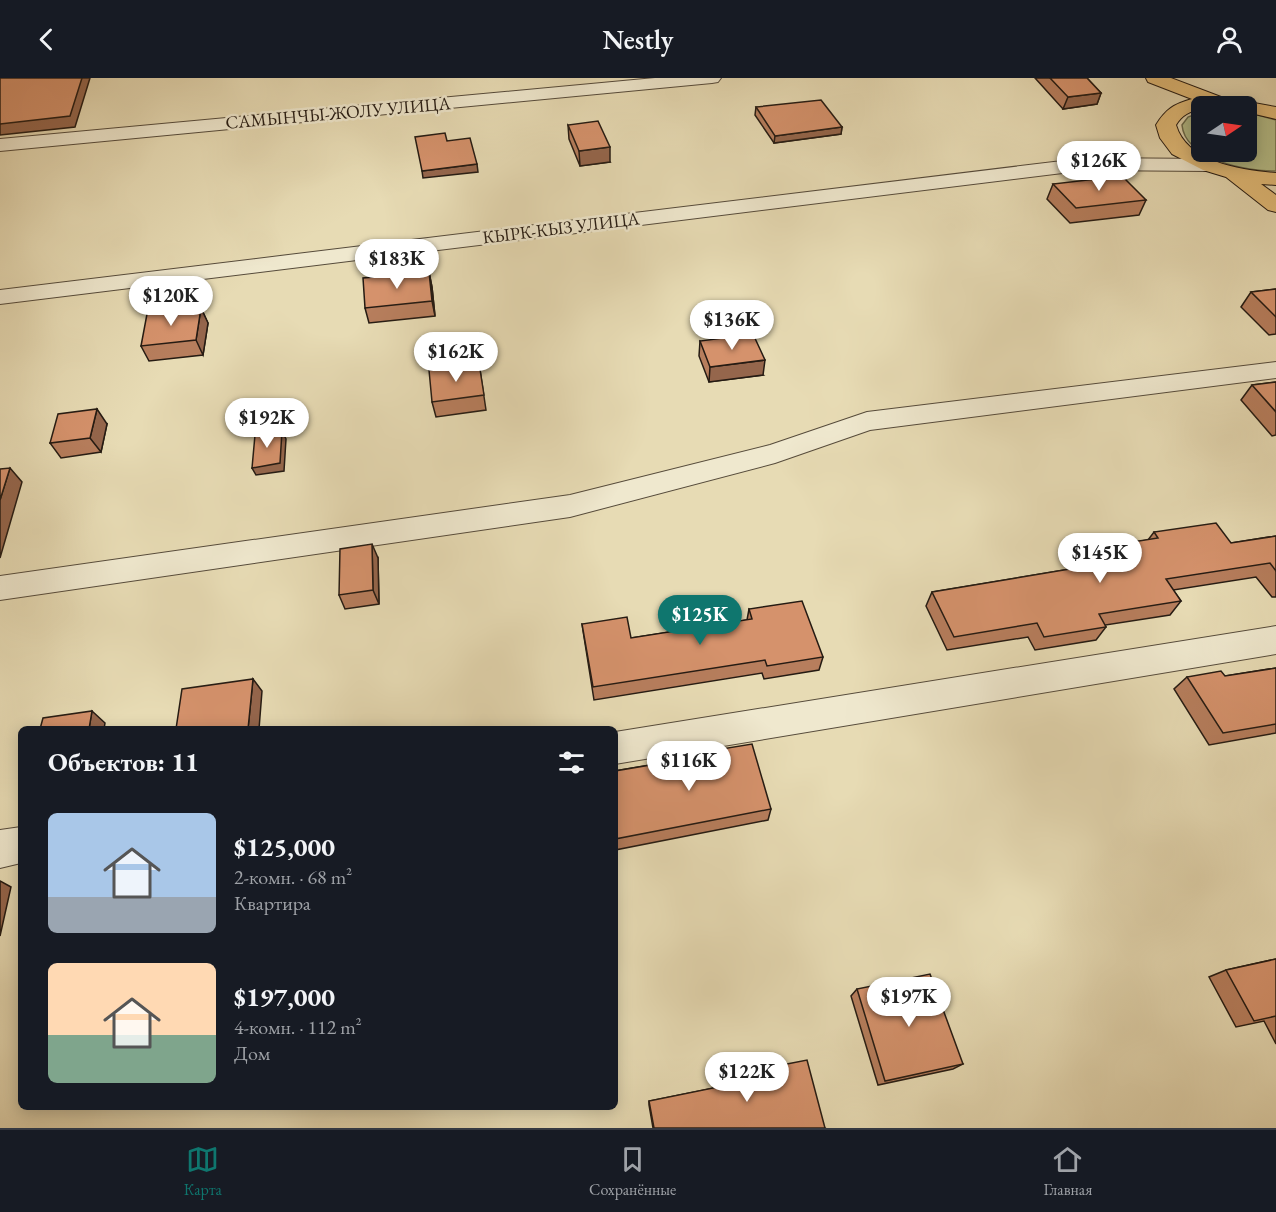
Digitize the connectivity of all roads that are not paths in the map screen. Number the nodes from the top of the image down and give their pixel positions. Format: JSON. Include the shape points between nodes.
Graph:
{"nodes":[{"id":1,"x":712,"y":78,"type":"edge"},
{"id":2,"x":1146,"y":78,"type":"edge"},
{"id":3,"x":1155,"y":78,"type":"edge"},
{"id":4,"x":1199,"y":96,"type":"edge"},
{"id":5,"x":1191,"y":106,"type":"edge"},
{"id":6,"x":1257,"y":108,"type":"edge"},
{"id":7,"x":1276,"y":113,"type":"edge"},
{"id":8,"x":1169,"y":125,"type":"junction"},
{"id":9,"x":0,"y":145,"type":"edge"},
{"id":10,"x":1087,"y":164,"type":"junction"},
{"id":11,"x":1209,"y":165,"type":"junction"},
{"id":12,"x":1231,"y":172,"type":"junction"},
{"id":13,"x":1276,"y":179,"type":"edge"},
{"id":14,"x":1276,"y":206,"type":"edge"},
{"id":15,"x":0,"y":297,"type":"edge"},
{"id":16,"x":1276,"y":370,"type":"edge"},
{"id":17,"x":0,"y":588,"type":"edge"},
{"id":18,"x":1276,"y":640,"type":"edge"},
{"id":19,"x":618,"y":748,"type":"edge"},
{"id":20,"x":18,"y":846,"type":"edge"},
{"id":21,"x":0,"y":849,"type":"edge"}],
"edges":[{"from":1,"to":9,"type":"street","name":"САМЫНЧЫ-ЖОЛУ УЛИЦА"},
{"from":2,"to":8,"type":"main road","via":[[1168,106]]},
{"from":3,"to":4,"type":"main road"},
{"from":5,"to":8,"type":"main road"},
{"from":6,"to":7,"type":"main road"},
{"from":8,"to":10,"type":"street","name":"КЫРК-КЫЗ УЛИЦА","via":[[1160,143]]},
{"from":8,"to":11,"type":"main road","via":[[1184,152]]},
{"from":10,"to":11,"type":"street","name":"КЫРК-КЫЗ УЛИЦА"},
{"from":10,"to":15,"type":"street","name":"КЫРК-КЫЗ УЛИЦА"},
{"from":11,"to":12,"type":"main road"},
{"from":12,"to":13,"type":"main road"},
{"from":12,"to":14,"type":"main road"},
{"from":16,"to":17,"type":"street","via":[[867,421],[775,453],[570,506]]},
{"from":18,"to":19,"type":"street"},
{"from":20,"to":21,"type":"street"}]}
